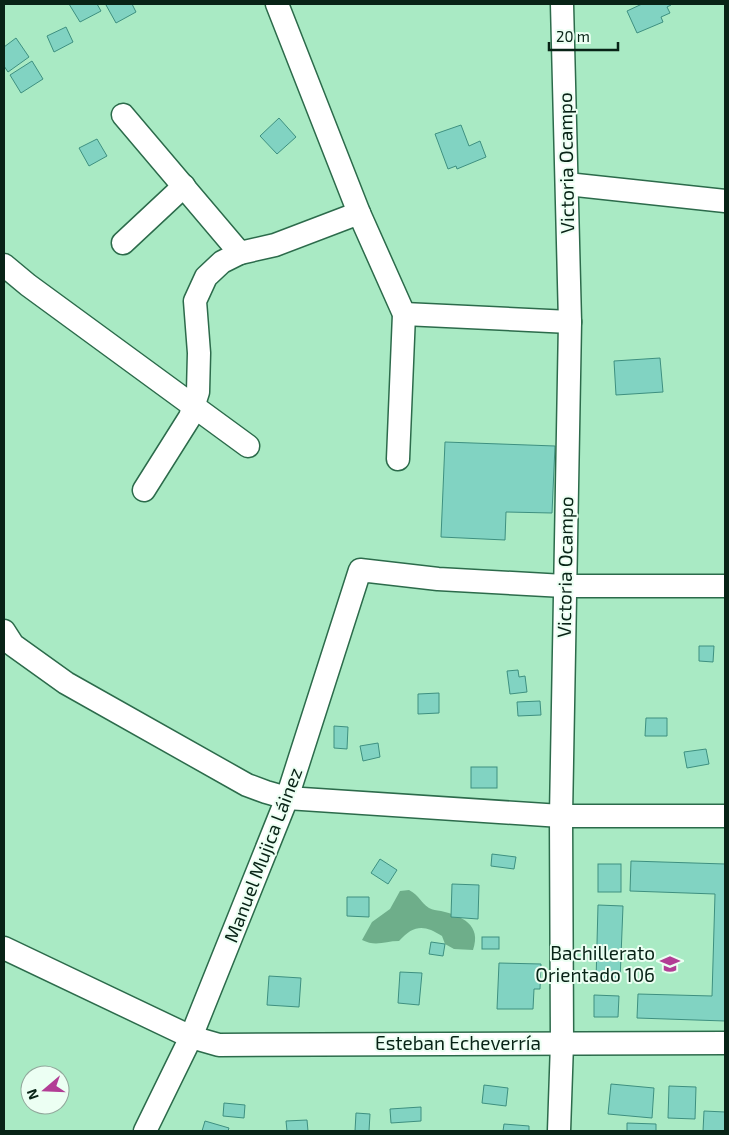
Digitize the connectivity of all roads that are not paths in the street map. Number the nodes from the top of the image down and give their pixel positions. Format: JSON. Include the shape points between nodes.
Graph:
{"nodes":[{"id":1,"x":277,"y":4,"type":"edge"},
{"id":2,"x":562,"y":4,"type":"edge"},
{"id":3,"x":123,"y":115,"type":"dead end"},
{"id":4,"x":567,"y":184,"type":"junction"},
{"id":5,"x":184,"y":186,"type":"junction"},
{"id":6,"x":725,"y":201,"type":"edge"},
{"id":7,"x":359,"y":213,"type":"junction"},
{"id":8,"x":123,"y":243,"type":"dead end"},
{"id":9,"x":240,"y":253,"type":"junction"},
{"id":10,"x":4,"y":265,"type":"edge"},
{"id":11,"x":404,"y":314,"type":"junction"},
{"id":12,"x":570,"y":322,"type":"junction"},
{"id":13,"x":194,"y":406,"type":"junction"},
{"id":14,"x":248,"y":446,"type":"dead end"},
{"id":15,"x":398,"y":459,"type":"dead end"},
{"id":16,"x":144,"y":490,"type":"dead end"},
{"id":17,"x":564,"y":586,"type":"junction"},
{"id":18,"x":725,"y":586,"type":"edge"},
{"id":19,"x":7,"y":642,"type":"edge"},
{"id":20,"x":287,"y":798,"type":"junction"},
{"id":21,"x":561,"y":816,"type":"junction"},
{"id":22,"x":725,"y":816,"type":"edge"},
{"id":23,"x":4,"y":948,"type":"edge"},
{"id":24,"x":191,"y":1036,"type":"junction"},
{"id":25,"x":562,"y":1043,"type":"junction"},
{"id":26,"x":725,"y":1044,"type":"edge"},
{"id":27,"x":145,"y":1131,"type":"edge"},
{"id":28,"x":560,"y":1131,"type":"edge"}],
"edges":[{"from":1,"to":7,"type":"street"},
{"from":2,"to":4,"type":"street","name":"Victoria Ocampo"},
{"from":3,"to":5,"type":"street"},
{"from":4,"to":6,"type":"street"},
{"from":4,"to":12,"type":"street","name":"Victoria Ocampo"},
{"from":5,"to":8,"type":"street"},
{"from":5,"to":9,"type":"street"},
{"from":7,"to":9,"type":"street","via":[[275,244]]},
{"from":7,"to":11,"type":"street"},
{"from":9,"to":13,"type":"street","via":[[222,262],[206,277],[195,301],[199,353],[198,392]]},
{"from":10,"to":13,"type":"street"},
{"from":11,"to":12,"type":"street"},
{"from":11,"to":15,"type":"street"},
{"from":12,"to":17,"type":"street","name":"Victoria Ocampo"},
{"from":13,"to":14,"type":"street"},
{"from":13,"to":16,"type":"street"},
{"from":17,"to":18,"type":"street"},
{"from":17,"to":20,"type":"street","name":"Manuel Mujica Láinez","via":[[438,579],[360,570]]},
{"from":17,"to":21,"type":"street","name":"Victoria Ocampo"},
{"from":19,"to":20,"type":"street","via":[[66,683],[247,785]]},
{"from":20,"to":21,"type":"street"},
{"from":20,"to":24,"type":"street","name":"Manuel Mujica Láinez"},
{"from":21,"to":22,"type":"street"},
{"from":21,"to":25,"type":"street","name":"Victoria Ocampo"},
{"from":23,"to":24,"type":"street","name":"Esteban Echeverría"},
{"from":24,"to":25,"type":"street","name":"Esteban Echeverría","via":[[219,1045]]},
{"from":24,"to":27,"type":"street","name":"Manuel Mujica Láinez"},
{"from":25,"to":26,"type":"street","name":"Esteban Echeverría"},
{"from":25,"to":28,"type":"street","name":"Victoria Ocampo"}]}
